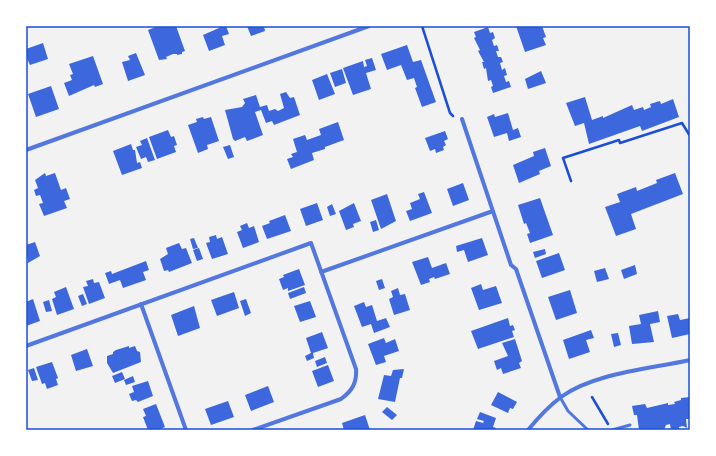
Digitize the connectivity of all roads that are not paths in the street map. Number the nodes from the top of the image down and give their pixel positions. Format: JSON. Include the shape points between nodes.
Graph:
{"nodes":[{"id":1,"x":369,"y":26,"type":"edge"},
{"id":2,"x":462,"y":119,"type":"dead end"},
{"id":3,"x":26,"y":150,"type":"edge"},
{"id":4,"x":493,"y":211,"type":"junction"},
{"id":5,"x":321,"y":272,"type":"junction"},
{"id":6,"x":141,"y":304,"type":"junction"},
{"id":7,"x":26,"y":346,"type":"edge"},
{"id":8,"x":690,"y":360,"type":"edge"},
{"id":9,"x":560,"y":397,"type":"junction"},
{"id":10,"x":630,"y":425,"type":"dead end"},
{"id":11,"x":186,"y":430,"type":"edge"},
{"id":12,"x":253,"y":430,"type":"edge"},
{"id":13,"x":528,"y":430,"type":"edge"},
{"id":14,"x":588,"y":430,"type":"edge"},
{"id":15,"x":612,"y":430,"type":"edge"}],
"edges":[{"from":1,"to":3,"type":"street"},
{"from":2,"to":4,"type":"street"},
{"from":4,"to":5,"type":"street"},
{"from":4,"to":9,"type":"street"},
{"from":5,"to":6,"type":"street","via":[[311,244]]},
{"from":5,"to":12,"type":"street","via":[[356,369],[357,378],[354,386],[341,399]]},
{"from":6,"to":7,"type":"street"},
{"from":6,"to":11,"type":"street"},
{"from":8,"to":9,"type":"street","via":[[606,378],[582,385]]},
{"from":9,"to":13,"type":"street"},
{"from":9,"to":14,"type":"lane","via":[[568,411]]},
{"from":10,"to":15,"type":"lane"}]}
